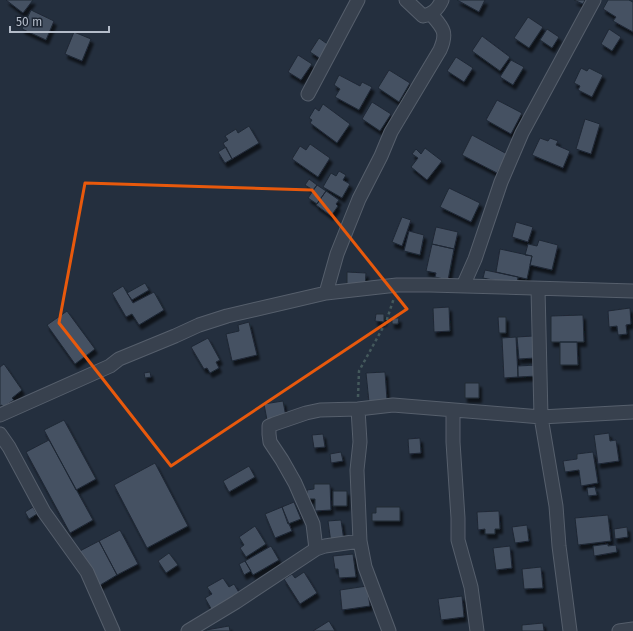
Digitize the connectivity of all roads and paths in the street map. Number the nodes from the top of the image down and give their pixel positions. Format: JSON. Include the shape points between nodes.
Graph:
{"nodes":[{"id":1,"x":358,"y":0,"type":"edge"},
{"id":2,"x":406,"y":0,"type":"edge"},
{"id":3,"x":442,"y":0,"type":"edge"},
{"id":4,"x":594,"y":0,"type":"edge"},
{"id":5,"x":431,"y":14,"type":"junction"},
{"id":6,"x":308,"y":94,"type":"dead end"},
{"id":7,"x":397,"y":285,"type":"junction"},
{"id":8,"x":463,"y":286,"type":"junction"},
{"id":9,"x":538,"y":289,"type":"junction"},
{"id":10,"x":633,"y":291,"type":"edge"},
{"id":11,"x":326,"y":292,"type":"junction"},
{"id":12,"x":358,"y":409,"type":"junction"},
{"id":13,"x":452,"y":410,"type":"junction"},
{"id":14,"x":633,"y":412,"type":"edge"},
{"id":15,"x":0,"y":415,"type":"edge"},
{"id":16,"x":541,"y":417,"type":"junction"},
{"id":17,"x":0,"y":434,"type":"edge"},
{"id":18,"x":360,"y":541,"type":"junction"},
{"id":19,"x":316,"y":549,"type":"junction"},
{"id":20,"x":633,"y":628,"type":"edge"},
{"id":21,"x":113,"y":631,"type":"edge"},
{"id":22,"x":188,"y":631,"type":"edge"},
{"id":23,"x":389,"y":631,"type":"edge"},
{"id":24,"x":477,"y":631,"type":"edge"},
{"id":25,"x":570,"y":631,"type":"edge"},
{"id":26,"x":618,"y":631,"type":"edge"}],
"edges":[{"from":1,"to":6,"type":"street"},
{"from":2,"to":5,"type":"street","via":[[423,16]]},
{"from":3,"to":5,"type":"street"},
{"from":4,"to":8,"type":"street","via":[[522,133]]},
{"from":5,"to":11,"type":"street","via":[[443,28],[445,39],[391,132],[359,199],[337,254]]},
{"from":7,"to":8,"type":"street"},
{"from":7,"to":11,"type":"street"},
{"from":7,"to":12,"type":"path","via":[[386,322],[359,371]]},
{"from":8,"to":9,"type":"street"},
{"from":9,"to":10,"type":"street"},
{"from":9,"to":16,"type":"street"},
{"from":11,"to":15,"type":"street","via":[[199,325]]},
{"from":12,"to":13,"type":"street","via":[[393,405]]},
{"from":12,"to":18,"type":"street"},
{"from":12,"to":19,"type":"street","via":[[313,411],[269,426],[270,442],[295,483],[313,524]]},
{"from":13,"to":16,"type":"street"},
{"from":13,"to":24,"type":"street","via":[[458,540],[471,587]]},
{"from":14,"to":16,"type":"street"},
{"from":16,"to":25,"type":"street","via":[[556,506]]},
{"from":17,"to":21,"type":"street","via":[[44,512],[87,572]]},
{"from":18,"to":19,"type":"street"},
{"from":18,"to":23,"type":"street","via":[[365,566]]},
{"from":19,"to":22,"type":"street","via":[[242,599]]},
{"from":20,"to":26,"type":"street"}]}
